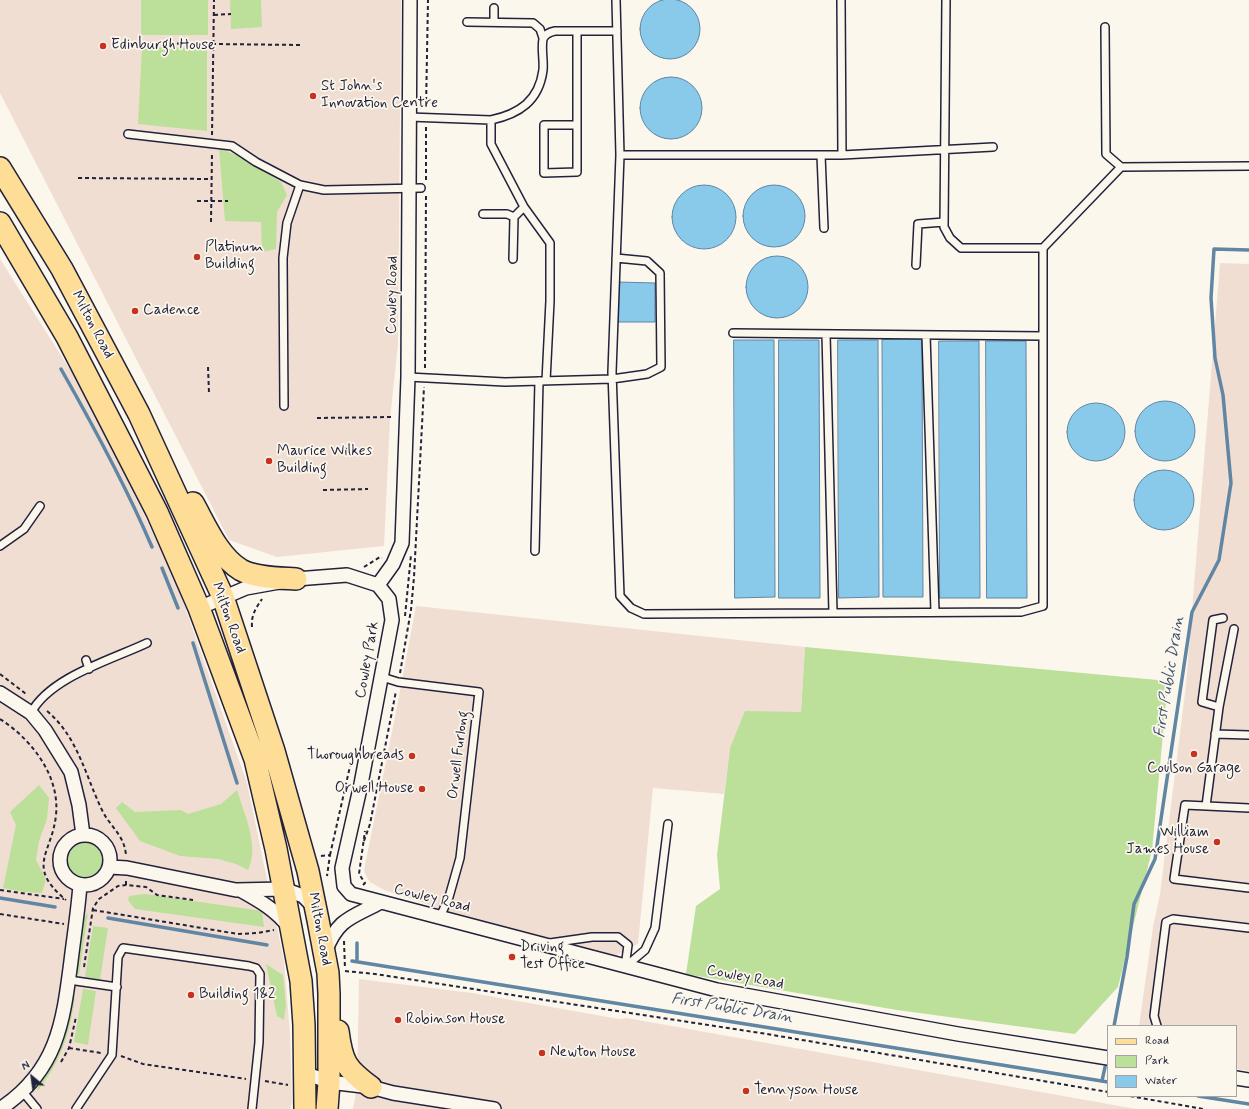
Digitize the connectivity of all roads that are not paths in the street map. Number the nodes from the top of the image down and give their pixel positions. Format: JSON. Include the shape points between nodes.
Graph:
{"nodes":[{"id":1,"x":410,"y":0,"type":"edge"},
{"id":2,"x":616,"y":0,"type":"edge"},
{"id":3,"x":841,"y":0,"type":"edge"},
{"id":4,"x":946,"y":0,"type":"edge"},
{"id":5,"x":494,"y":8,"type":"dead end"},
{"id":6,"x":467,"y":22,"type":"dead end"},
{"id":7,"x":494,"y":22,"type":"junction"},
{"id":8,"x":1105,"y":27,"type":"dead end"},
{"id":9,"x":577,"y":31,"type":"junction"},
{"id":10,"x":617,"y":31,"type":"junction"},
{"id":11,"x":543,"y":38,"type":"junction"},
{"id":12,"x":409,"y":118,"type":"junction"},
{"id":13,"x":491,"y":120,"type":"junction"},
{"id":14,"x":577,"y":125,"type":"junction"},
{"id":15,"x":128,"y":134,"type":"dead end"},
{"id":16,"x":993,"y":148,"type":"dead end"},
{"id":17,"x":946,"y":149,"type":"junction"},
{"id":18,"x":620,"y":155,"type":"junction"},
{"id":19,"x":821,"y":155,"type":"junction"},
{"id":20,"x":842,"y":155,"type":"junction"},
{"id":21,"x":1249,"y":166,"type":"edge"},
{"id":22,"x":1121,"y":167,"type":"junction"},
{"id":23,"x":0,"y":168,"type":"edge"},
{"id":24,"x":300,"y":185,"type":"junction"},
{"id":25,"x":415,"y":188,"type":"junction"},
{"id":26,"x":524,"y":207,"type":"junction"},
{"id":27,"x":483,"y":214,"type":"dead end"},
{"id":28,"x":514,"y":217,"type":"junction"},
{"id":29,"x":944,"y":222,"type":"junction"},
{"id":30,"x":0,"y":223,"type":"edge"},
{"id":31,"x":824,"y":228,"type":"dead end"},
{"id":32,"x":1043,"y":248,"type":"junction"},
{"id":33,"x":616,"y":258,"type":"junction"},
{"id":34,"x":513,"y":259,"type":"dead end"},
{"id":35,"x":916,"y":265,"type":"dead end"},
{"id":36,"x":733,"y":333,"type":"dead end"},
{"id":37,"x":826,"y":334,"type":"junction"},
{"id":38,"x":926,"y":335,"type":"junction"},
{"id":39,"x":1043,"y":336,"type":"junction"},
{"id":40,"x":408,"y":377,"type":"junction"},
{"id":41,"x":612,"y":379,"type":"junction"},
{"id":42,"x":543,"y":381,"type":"junction"},
{"id":43,"x":284,"y":406,"type":"dead end"},
{"id":44,"x":139,"y":414,"type":"junction"},
{"id":45,"x":40,"y":506,"type":"dead end"},
{"id":46,"x":0,"y":546,"type":"edge"},
{"id":47,"x":535,"y":551,"type":"dead end"},
{"id":48,"x":296,"y":579,"type":"junction"},
{"id":49,"x":378,"y":585,"type":"junction"},
{"id":50,"x":222,"y":597,"type":"junction"},
{"id":51,"x":199,"y":608,"type":"junction"},
{"id":52,"x":935,"y":612,"type":"junction"},
{"id":53,"x":833,"y":613,"type":"junction"},
{"id":54,"x":1224,"y":618,"type":"dead end"},
{"id":55,"x":1234,"y":629,"type":"dead end"},
{"id":56,"x":147,"y":643,"type":"dead end"},
{"id":57,"x":86,"y":660,"type":"dead end"},
{"id":58,"x":89,"y":669,"type":"junction"},
{"id":59,"x":382,"y":677,"type":"junction"},
{"id":60,"x":0,"y":693,"type":"edge"},
{"id":61,"x":1219,"y":707,"type":"junction"},
{"id":62,"x":31,"y":713,"type":"junction"},
{"id":63,"x":1215,"y":734,"type":"junction"},
{"id":64,"x":1249,"y":735,"type":"edge"},
{"id":65,"x":274,"y":752,"type":"junction"},
{"id":66,"x":1206,"y":806,"type":"junction"},
{"id":67,"x":1249,"y":808,"type":"edge"},
{"id":68,"x":668,"y":824,"type":"dead end"},
{"id":69,"x":83,"y":835,"type":"junction"},
{"id":70,"x":110,"y":867,"type":"junction"},
{"id":71,"x":80,"y":885,"type":"junction"},
{"id":72,"x":1249,"y":888,"type":"edge"},
{"id":73,"x":284,"y":889,"type":"junction"},
{"id":74,"x":242,"y":891,"type":"junction"},
{"id":75,"x":357,"y":896,"type":"joint"},
{"id":76,"x":381,"y":902,"type":"junction"},
{"id":77,"x":315,"y":908,"type":"junction"},
{"id":78,"x":440,"y":917,"type":"junction"},
{"id":79,"x":1249,"y":928,"type":"edge"},
{"id":80,"x":285,"y":931,"type":"junction"},
{"id":81,"x":545,"y":944,"type":"junction"},
{"id":82,"x":625,"y":967,"type":"junction"},
{"id":83,"x":336,"y":969,"type":"junction"},
{"id":84,"x":68,"y":980,"type":"junction"},
{"id":85,"x":117,"y":987,"type":"junction"},
{"id":86,"x":329,"y":994,"type":"junction"},
{"id":87,"x":1157,"y":1025,"type":"edge"},
{"id":88,"x":1107,"y":1058,"type":"edge"},
{"id":89,"x":305,"y":1073,"type":"junction"},
{"id":90,"x":1237,"y":1078,"type":"edge"},
{"id":91,"x":1249,"y":1080,"type":"edge"},
{"id":92,"x":329,"y":1082,"type":"junction"},
{"id":93,"x":361,"y":1086,"type":"junction"},
{"id":94,"x":23,"y":1092,"type":"junction"},
{"id":95,"x":323,"y":1108,"type":"edge"},
{"id":96,"x":0,"y":1109,"type":"edge"},
{"id":97,"x":37,"y":1109,"type":"edge"},
{"id":98,"x":76,"y":1109,"type":"edge"},
{"id":99,"x":252,"y":1109,"type":"edge"},
{"id":100,"x":305,"y":1109,"type":"edge"},
{"id":101,"x":494,"y":1109,"type":"edge"}],
"edges":[{"from":1,"to":12,"type":"street","name":"Cowley Road"},
{"from":2,"to":10,"type":"lane"},
{"from":3,"to":20,"type":"lane"},
{"from":4,"to":17,"type":"lane"},
{"from":5,"to":7,"type":"lane"},
{"from":6,"to":7,"type":"lane"},
{"from":7,"to":11,"type":"lane","via":[[533,22],[540,29]]},
{"from":8,"to":22,"type":"lane","via":[[1106,154]]},
{"from":9,"to":10,"type":"lane"},
{"from":9,"to":11,"type":"lane","via":[[555,31]]},
{"from":9,"to":14,"type":"lane"},
{"from":10,"to":18,"type":"lane"},
{"from":11,"to":13,"type":"lane","via":[[542,71],[537,92],[527,105]]},
{"from":12,"to":13,"type":"lane"},
{"from":12,"to":25,"type":"street","name":"Cowley Road"},
{"from":13,"to":26,"type":"lane","via":[[491,144]]},
{"from":14,"to":14,"type":"lane","via":[[578,172],[544,173],[544,125]]},
{"from":15,"to":24,"type":"lane","via":[[232,146]]},
{"from":16,"to":17,"type":"lane"},
{"from":17,"to":20,"type":"lane"},
{"from":17,"to":29,"type":"lane"},
{"from":18,"to":19,"type":"lane"},
{"from":18,"to":33,"type":"lane"},
{"from":19,"to":20,"type":"lane"},
{"from":19,"to":31,"type":"lane"},
{"from":21,"to":22,"type":"lane"},
{"from":22,"to":32,"type":"lane"},
{"from":23,"to":44,"type":"main road","name":"Milton Road","via":[[62,269]]},
{"from":24,"to":25,"type":"lane","via":[[324,190]]},
{"from":24,"to":43,"type":"lane","via":[[287,223],[283,258]]},
{"from":25,"to":40,"type":"street","name":"Cowley Road"},
{"from":26,"to":28,"type":"lane"},
{"from":26,"to":42,"type":"lane","via":[[550,243],[550,301]]},
{"from":27,"to":28,"type":"lane","via":[[507,214]]},
{"from":28,"to":34,"type":"lane"},
{"from":29,"to":32,"type":"lane","via":[[950,238],[961,248]]},
{"from":29,"to":35,"type":"lane","via":[[918,224]]},
{"from":30,"to":51,"type":"main road","name":"Milton Road","via":[[67,337],[143,484]]},
{"from":32,"to":39,"type":"lane"},
{"from":33,"to":41,"type":"lane"},
{"from":33,"to":41,"type":"lane","via":[[647,260],[660,273],[660,367],[647,374]]},
{"from":36,"to":37,"type":"lane"},
{"from":37,"to":38,"type":"lane"},
{"from":37,"to":53,"type":"lane"},
{"from":38,"to":39,"type":"lane"},
{"from":38,"to":52,"type":"lane"},
{"from":39,"to":52,"type":"lane","via":[[1044,606],[1021,612]]},
{"from":40,"to":42,"type":"lane","via":[[504,382]]},
{"from":40,"to":49,"type":"street","name":"Cowley Road","via":[[402,543],[393,564]]},
{"from":41,"to":42,"type":"lane"},
{"from":41,"to":53,"type":"lane","via":[[620,596],[631,608],[644,614]]},
{"from":42,"to":47,"type":"lane"},
{"from":44,"to":48,"type":"main road","via":[[224,556],[242,571],[267,577]]},
{"from":44,"to":50,"type":"main road","name":"Milton Road"},
{"from":45,"to":46,"type":"lane","via":[[24,529]]},
{"from":48,"to":49,"type":"street","via":[[347,575]]},
{"from":48,"to":50,"type":"street","via":[[246,588]]},
{"from":49,"to":59,"type":"street","name":"Cowley Park","via":[[389,599],[392,620]]},
{"from":50,"to":51,"type":"street"},
{"from":50,"to":65,"type":"main road","name":"Milton Road"},
{"from":51,"to":73,"type":"main road","name":"Milton Road","via":[[255,759]]},
{"from":52,"to":53,"type":"lane"},
{"from":54,"to":61,"type":"lane","via":[[1213,620],[1202,702]]},
{"from":55,"to":61,"type":"lane"},
{"from":56,"to":58,"type":"lane"},
{"from":57,"to":58,"type":"lane"},
{"from":58,"to":62,"type":"lane","via":[[61,682],[37,702]]},
{"from":59,"to":75,"type":"street","name":"Cowley Park","via":[[342,868],[344,886],[351,894]]},
{"from":59,"to":78,"type":"lane","name":"Orwell Furlong","via":[[398,682],[479,692],[460,858],[449,897]]},
{"from":60,"to":62,"type":"street"},
{"from":61,"to":63,"type":"lane"},
{"from":62,"to":69,"type":"street","via":[[45,730],[71,772]]},
{"from":63,"to":64,"type":"lane"},
{"from":63,"to":66,"type":"lane"},
{"from":65,"to":73,"type":"main road","via":[[281,803],[293,859],[290,883]]},
{"from":65,"to":77,"type":"main road","name":"Milton Road","via":[[308,871]]},
{"from":66,"to":67,"type":"lane"},
{"from":66,"to":72,"type":"lane","via":[[1185,805],[1174,879]]},
{"from":68,"to":82,"type":"lane","via":[[655,928],[645,950]]},
{"from":69,"to":70,"type":"street","via":[[95,837],[105,844],[110,855]]},
{"from":69,"to":71,"type":"street","via":[[75,837],[63,848],[60,863],[67,878]]},
{"from":70,"to":71,"type":"street","via":[[101,880],[91,885]]},
{"from":70,"to":74,"type":"street","via":[[127,868]]},
{"from":71,"to":84,"type":"street"},
{"from":73,"to":74,"type":"street"},
{"from":73,"to":77,"type":"street","via":[[303,896]]},
{"from":73,"to":80,"type":"main road","name":"Milton Road"},
{"from":74,"to":80,"type":"street","via":[[281,917]]},
{"from":75,"to":76,"type":"street","name":"Cowley Road"},
{"from":76,"to":78,"type":"street","name":"Cowley Road"},
{"from":76,"to":83,"type":"street","name":"Cowley Road","via":[[342,922],[330,939]]},
{"from":77,"to":83,"type":"main road","name":"Milton Road"},
{"from":78,"to":81,"type":"street","name":"Cowley Road"},
{"from":79,"to":87,"type":"lane","via":[[1173,919],[1166,922],[1154,1016]]},
{"from":80,"to":89,"type":"main road","name":"Milton Road","via":[[300,981]]},
{"from":81,"to":82,"type":"street","name":"Cowley Road"},
{"from":81,"to":82,"type":"lane","via":[[592,937],[618,937],[628,945]]},
{"from":82,"to":88,"type":"street","name":"Cowley Road","via":[[717,990],[958,1034]]},
{"from":83,"to":86,"type":"main road","name":"Milton Road"},
{"from":84,"to":85,"type":"lane"},
{"from":84,"to":94,"type":"street","via":[[60,1030],[55,1044],[44,1065]]},
{"from":85,"to":98,"type":"lane","via":[[112,1055]]},
{"from":85,"to":99,"type":"lane","via":[[118,957],[123,948],[256,968],[260,974],[259,1042]]},
{"from":86,"to":92,"type":"main road","name":"Milton Road"},
{"from":86,"to":93,"type":"main road","via":[[335,1007],[342,1057]]},
{"from":89,"to":92,"type":"street"},
{"from":89,"to":100,"type":"main road","name":"Milton Road"},
{"from":90,"to":91,"type":"street"},
{"from":92,"to":93,"type":"street"},
{"from":92,"to":95,"type":"main road","name":"Milton Road"},
{"from":93,"to":95,"type":"street","via":[[337,1094]]},
{"from":93,"to":101,"type":"street"},
{"from":94,"to":96,"type":"street"},
{"from":94,"to":97,"type":"lane"}]}
